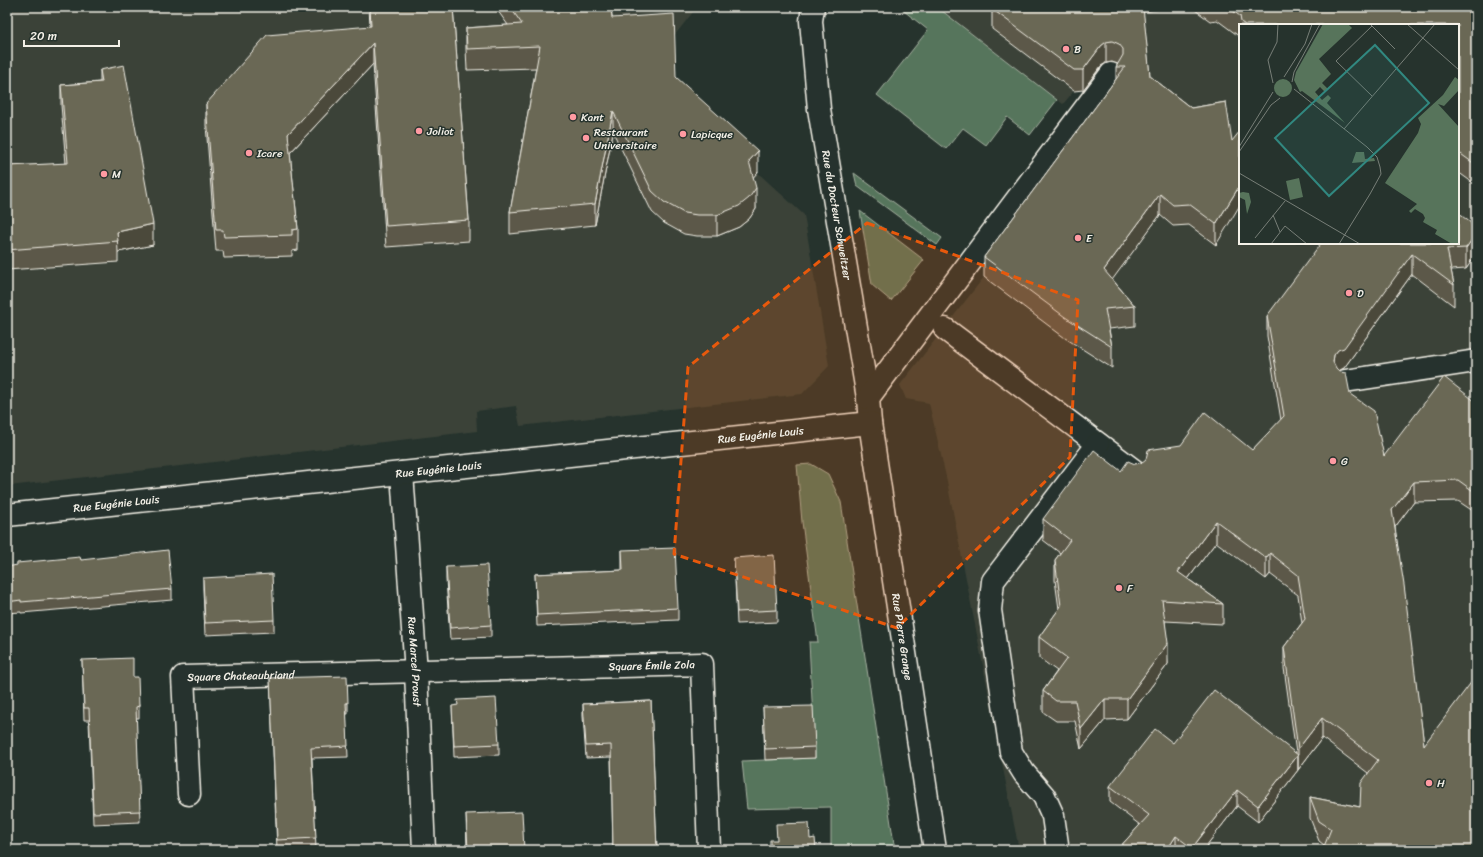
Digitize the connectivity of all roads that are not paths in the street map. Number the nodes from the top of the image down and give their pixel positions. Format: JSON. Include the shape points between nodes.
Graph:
{"nodes":[{"id":1,"x":813,"y":7,"type":"edge"},
{"id":2,"x":1111,"y":74,"type":"dead end"},
{"id":3,"x":945,"y":328,"type":"dead end"},
{"id":4,"x":1476,"y":361,"type":"edge"},
{"id":5,"x":1345,"y":381,"type":"edge"},
{"id":6,"x":868,"y":398,"type":"junction"},
{"id":7,"x":870,"y":423,"type":"junction"},
{"id":8,"x":1098,"y":444,"type":"junction"},
{"id":9,"x":1136,"y":472,"type":"edge"},
{"id":10,"x":402,"y":473,"type":"junction"},
{"id":11,"x":7,"y":515,"type":"edge"},
{"id":12,"x":416,"y":672,"type":"junction"},
{"id":13,"x":189,"y":794,"type":"dead end"},
{"id":14,"x":424,"y":850,"type":"edge"},
{"id":15,"x":709,"y":850,"type":"edge"},
{"id":16,"x":936,"y":850,"type":"edge"},
{"id":17,"x":1056,"y":850,"type":"edge"}],
"edges":[{"from":1,"to":6,"type":"street","name":"Rue du Docteur Schweitzer","via":[[811,21],[819,109]]},
{"from":2,"to":6,"type":"street"},
{"from":3,"to":8,"type":"street"},
{"from":4,"to":5,"type":"street"},
{"from":6,"to":7,"type":"street","name":"Rue du Docteur Schweitzer"},
{"from":7,"to":10,"type":"street","name":"Rue Eugénie Louis"},
{"from":7,"to":16,"type":"street","name":"Rue Pierre Grange"},
{"from":8,"to":9,"type":"street"},
{"from":8,"to":17,"type":"street","via":[[993,581],[990,610],[1011,752],[1024,773],[1044,796],[1052,816]]},
{"from":10,"to":11,"type":"street","name":"Rue Eugénie Louis"},
{"from":10,"to":12,"type":"street","name":"Rue Marcel Proust"},
{"from":12,"to":13,"type":"street","name":"Square Chateaubriand","via":[[183,677]]},
{"from":12,"to":14,"type":"street","name":"Rue Marcel Proust"},
{"from":12,"to":15,"type":"street","name":"Square Émile Zola","via":[[702,664]]}]}
